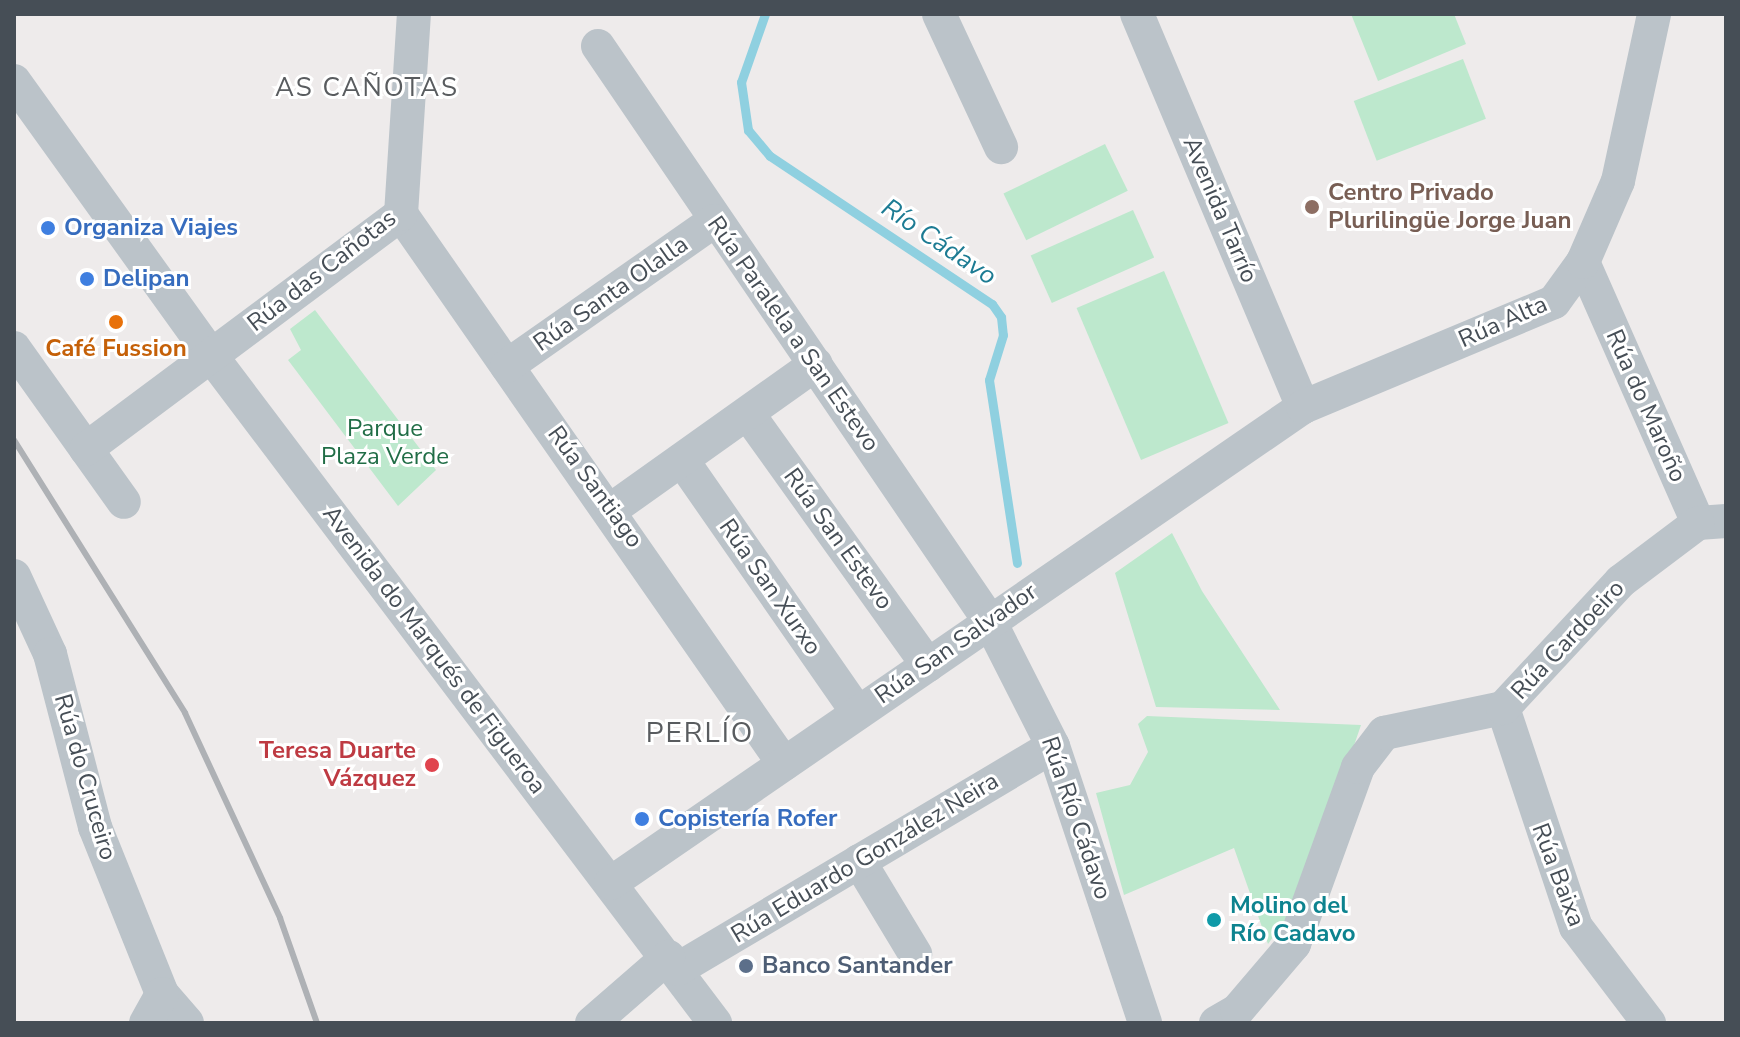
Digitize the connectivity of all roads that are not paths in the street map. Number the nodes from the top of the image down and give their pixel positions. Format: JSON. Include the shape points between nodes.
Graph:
{"nodes":[{"id":1,"x":414,"y":14,"type":"edge"},
{"id":2,"x":939,"y":14,"type":"edge"},
{"id":3,"x":1137,"y":14,"type":"edge"},
{"id":4,"x":1654,"y":14,"type":"edge"},
{"id":5,"x":598,"y":46,"type":"dead end"},
{"id":6,"x":14,"y":81,"type":"edge"},
{"id":7,"x":1001,"y":147,"type":"dead end"},
{"id":8,"x":401,"y":214,"type":"junction"},
{"id":9,"x":714,"y":221,"type":"junction"},
{"id":10,"x":1583,"y":262,"type":"junction"},
{"id":11,"x":14,"y":348,"type":"edge"},
{"id":12,"x":212,"y":357,"type":"junction"},
{"id":13,"x":816,"y":364,"type":"junction"},
{"id":14,"x":507,"y":366,"type":"junction"},
{"id":15,"x":1303,"y":407,"type":"junction"},
{"id":16,"x":748,"y":414,"type":"junction"},
{"id":17,"x":86,"y":449,"type":"junction"},
{"id":18,"x":682,"y":460,"type":"junction"},
{"id":19,"x":124,"y":502,"type":"dead end"},
{"id":20,"x":612,"y":509,"type":"junction"},
{"id":21,"x":1712,"y":522,"type":"edge"},
{"id":22,"x":14,"y":576,"type":"edge"},
{"id":23,"x":989,"y":620,"type":"junction"},
{"id":24,"x":928,"y":665,"type":"junction"},
{"id":25,"x":1503,"y":708,"type":"junction"},
{"id":26,"x":858,"y":713,"type":"junction"},
{"id":27,"x":1053,"y":746,"type":"junction"},
{"id":28,"x":784,"y":764,"type":"junction"},
{"id":29,"x":859,"y":861,"type":"junction"},
{"id":30,"x":611,"y":883,"type":"junction"},
{"id":31,"x":915,"y":954,"type":"dead end"},
{"id":32,"x":673,"y":963,"type":"junction"},
{"id":33,"x":154,"y":1008,"type":"edge"},
{"id":34,"x":187,"y":1023,"type":"edge"},
{"id":35,"x":592,"y":1023,"type":"edge"},
{"id":36,"x":715,"y":1023,"type":"edge"},
{"id":37,"x":1145,"y":1023,"type":"edge"},
{"id":38,"x":1216,"y":1023,"type":"edge"},
{"id":39,"x":1649,"y":1023,"type":"edge"}],
"edges":[{"from":1,"to":8,"type":"street","name":"Rúa das Cañotas"},
{"from":2,"to":7,"type":"street"},
{"from":3,"to":15,"type":"street","name":"Avenida Tarrío"},
{"from":4,"to":10,"type":"street","name":"Rúa Alta","via":[[1618,181]]},
{"from":5,"to":9,"type":"street","name":"Rúa Paralela a San Estevo"},
{"from":6,"to":12,"type":"street","name":"Avenida do Marqués de Figueroa"},
{"from":8,"to":12,"type":"street","name":"Rúa das Cañotas"},
{"from":8,"to":14,"type":"street","name":"Rúa Santiago"},
{"from":9,"to":13,"type":"street","name":"Rúa Paralela a San Estevo"},
{"from":9,"to":14,"type":"street","name":"Rúa Santa Olalla"},
{"from":10,"to":15,"type":"street","name":"Rúa Alta","via":[[1554,302]]},
{"from":10,"to":21,"type":"street","name":"Rúa do Maroño"},
{"from":11,"to":17,"type":"street"},
{"from":12,"to":17,"type":"street","name":"Rúa das Cañotas"},
{"from":12,"to":30,"type":"street","name":"Avenida do Marqués de Figueroa"},
{"from":13,"to":16,"type":"street"},
{"from":13,"to":23,"type":"street","name":"Rúa Paralela a San Estevo"},
{"from":14,"to":20,"type":"street","name":"Rúa Santiago"},
{"from":15,"to":23,"type":"street","name":"Rúa San Salvador"},
{"from":16,"to":18,"type":"street"},
{"from":16,"to":24,"type":"street","name":"Rúa San Estevo"},
{"from":17,"to":19,"type":"street"},
{"from":18,"to":20,"type":"street"},
{"from":18,"to":26,"type":"street","name":"Rúa San Xurxo"},
{"from":20,"to":28,"type":"street","name":"Rúa Santiago"},
{"from":21,"to":25,"type":"street","name":"Rúa Cardoeiro","via":[[1621,581]]},
{"from":22,"to":33,"type":"street","name":"Rúa do Cruceiro","via":[[50,654],[95,827]]},
{"from":23,"to":24,"type":"street","name":"Rúa San Salvador"},
{"from":23,"to":27,"type":"street","name":"Rúa Río Cádavo"},
{"from":24,"to":26,"type":"street","name":"Rúa San Salvador"},
{"from":25,"to":38,"type":"street","name":"Rúa Cardoeiro","via":[[1384,733],[1358,767],[1294,944],[1237,1011]]},
{"from":25,"to":39,"type":"street","name":"Rúa Baixa","via":[[1576,927]]},
{"from":26,"to":28,"type":"street","name":"Rúa San Salvador"},
{"from":27,"to":29,"type":"street","name":"Rúa Eduardo González Neira"},
{"from":27,"to":37,"type":"street","name":"Rúa Río Cádavo"},
{"from":28,"to":30,"type":"street","name":"Rúa San Salvador"},
{"from":29,"to":31,"type":"street"},
{"from":29,"to":32,"type":"street","name":"Rúa Eduardo González Neira"},
{"from":30,"to":32,"type":"street","name":"Avenida do Marqués de Figueroa"},
{"from":32,"to":35,"type":"street","name":"Rúa Eduardo González Neira"},
{"from":32,"to":36,"type":"street","name":"Avenida do Marqués de Figueroa"},
{"from":33,"to":34,"type":"street","name":"Rúa do Cruceiro"}]}
